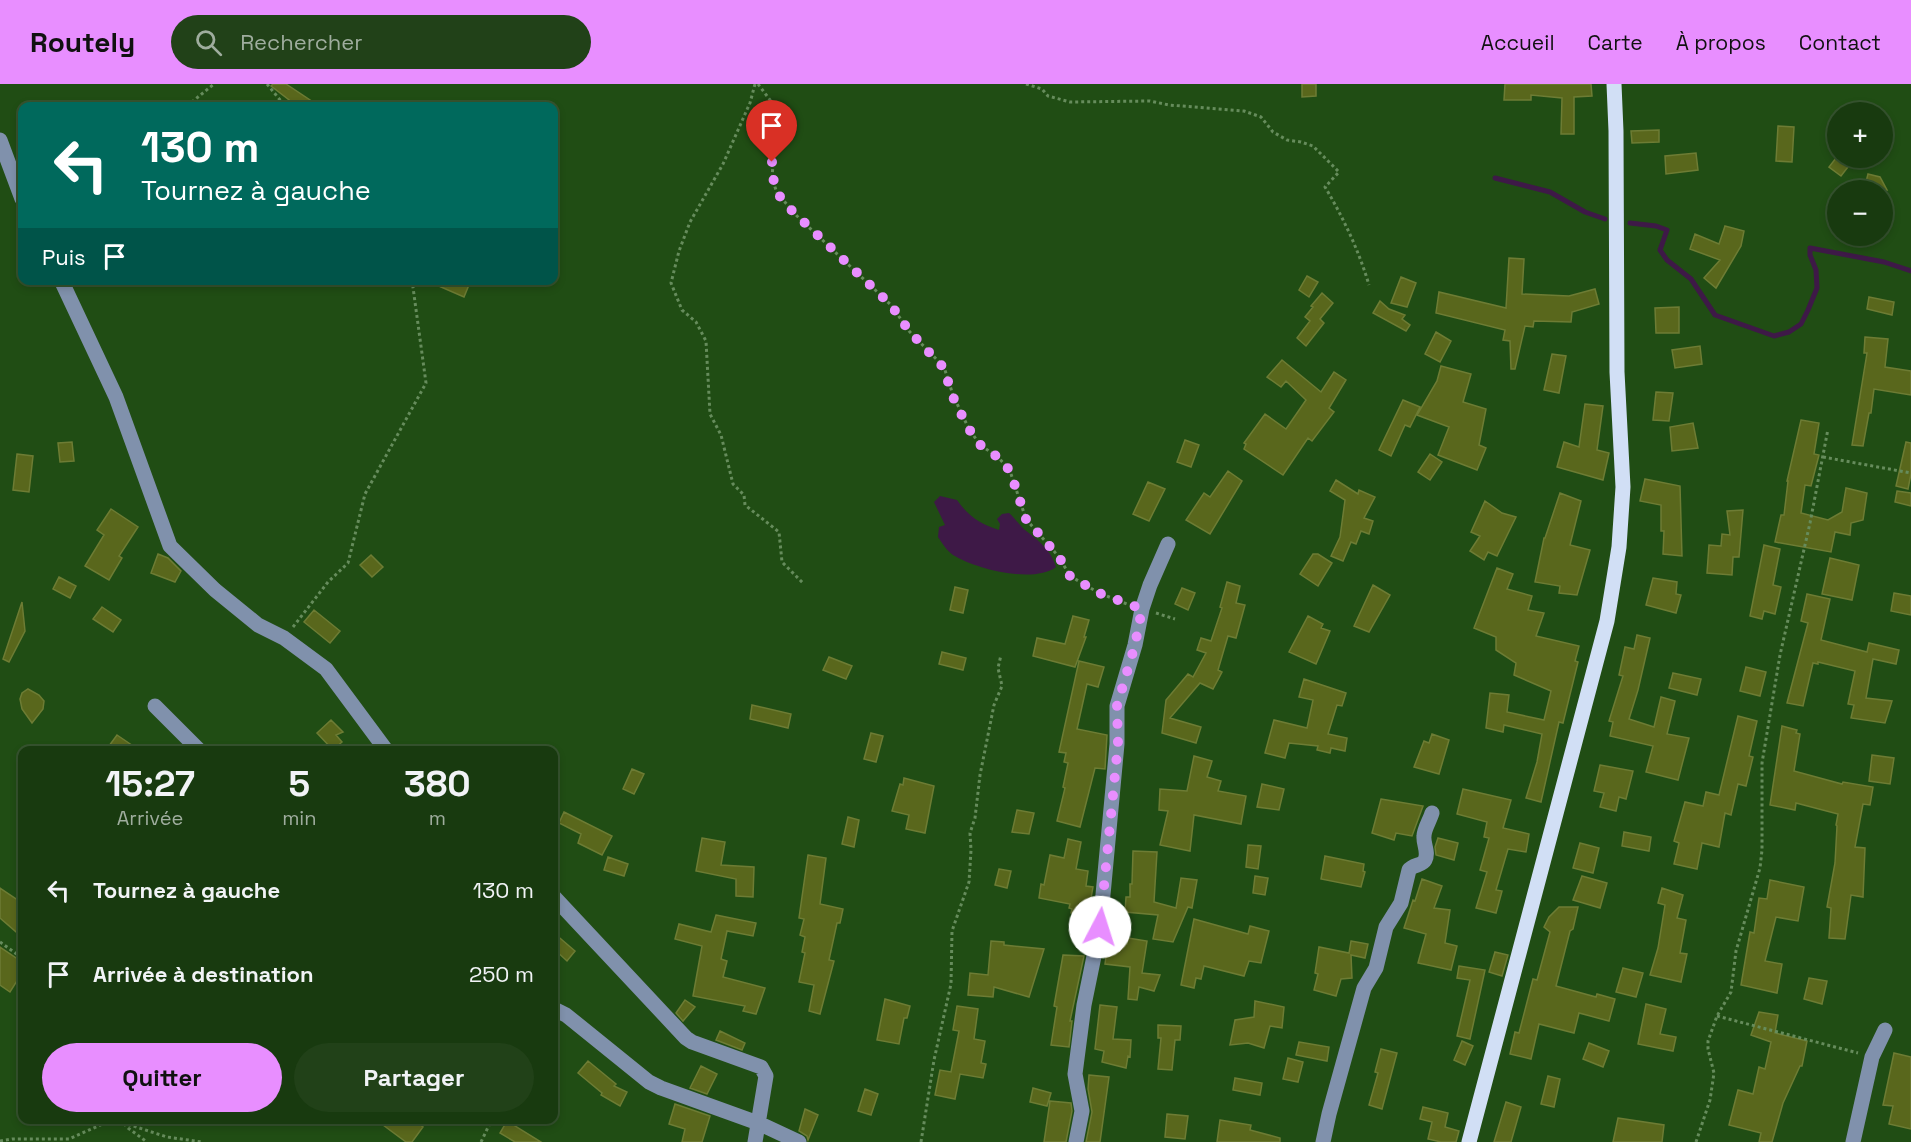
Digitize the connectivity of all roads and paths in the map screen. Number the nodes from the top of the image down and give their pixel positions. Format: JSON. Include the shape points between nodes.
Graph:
{"nodes":[{"id":1,"x":214,"y":84,"type":"edge"},
{"id":2,"x":267,"y":84,"type":"edge"},
{"id":3,"x":756,"y":84,"type":"edge"},
{"id":4,"x":1026,"y":84,"type":"edge"},
{"id":5,"x":1614,"y":84,"type":"edge"},
{"id":6,"x":192,"y":102,"type":"edge"},
{"id":7,"x":282,"y":102,"type":"edge"},
{"id":8,"x":0,"y":140,"type":"edge"},
{"id":9,"x":18,"y":187,"type":"edge"},
{"id":10,"x":63,"y":285,"type":"edge"},
{"id":11,"x":413,"y":285,"type":"edge"},
{"id":12,"x":1369,"y":285,"type":"dead end"},
{"id":13,"x":1828,"y":429,"type":"dead end"},
{"id":14,"x":1823,"y":457,"type":"junction"},
{"id":15,"x":1911,"y":474,"type":"edge"},
{"id":16,"x":1168,"y":544,"type":"dead end"},
{"id":17,"x":804,"y":584,"type":"dead end"},
{"id":18,"x":1142,"y":609,"type":"junction"},
{"id":19,"x":1175,"y":619,"type":"dead end"},
{"id":20,"x":284,"y":638,"type":"junction"},
{"id":21,"x":1001,"y":655,"type":"dead end"},
{"id":22,"x":155,"y":706,"type":"dead end"},
{"id":23,"x":195,"y":746,"type":"edge"},
{"id":24,"x":383,"y":746,"type":"edge"},
{"id":25,"x":1432,"y":813,"type":"dead end"},
{"id":26,"x":558,"y":901,"type":"edge"},
{"id":27,"x":0,"y":942,"type":"edge"},
{"id":28,"x":18,"y":955,"type":"edge"},
{"id":29,"x":558,"y":1011,"type":"edge"},
{"id":30,"x":1717,"y":1016,"type":"junction"},
{"id":31,"x":1884,"y":1030,"type":"dead end"},
{"id":32,"x":1872,"y":1056,"type":"junction"},
{"id":33,"x":758,"y":1123,"type":"junction"},
{"id":34,"x":103,"y":1124,"type":"edge"},
{"id":35,"x":125,"y":1124,"type":"edge"},
{"id":36,"x":127,"y":1124,"type":"edge"},
{"id":37,"x":490,"y":1124,"type":"edge"},
{"id":38,"x":0,"y":1141,"type":"edge"},
{"id":39,"x":147,"y":1142,"type":"edge"},
{"id":40,"x":202,"y":1142,"type":"edge"},
{"id":41,"x":481,"y":1142,"type":"edge"},
{"id":42,"x":755,"y":1142,"type":"edge"},
{"id":43,"x":799,"y":1142,"type":"edge"},
{"id":44,"x":921,"y":1142,"type":"edge"},
{"id":45,"x":1076,"y":1142,"type":"edge"},
{"id":46,"x":1323,"y":1142,"type":"edge"},
{"id":47,"x":1468,"y":1142,"type":"edge"},
{"id":48,"x":1696,"y":1142,"type":"edge"},
{"id":49,"x":1853,"y":1142,"type":"edge"}],
"edges":[{"from":1,"to":6,"type":"path"},
{"from":2,"to":7,"type":"path"},
{"from":3,"to":17,"type":"path","via":[[723,164],[690,222],[671,283],[682,310],[696,322],[706,341],[710,414],[722,435],[733,484],[744,495],[745,505],[779,532],[782,562]]},
{"from":3,"to":18,"type":"path","via":[[770,100],[776,124],[772,178],[785,204],[891,305],[944,368],[967,426],[979,444],[1010,471],[1026,519],[1070,576],[1099,593]]},
{"from":4,"to":12,"type":"path","via":[[1070,102],[1150,101],[1244,111],[1261,117],[1273,132],[1287,140],[1313,146],[1338,172],[1325,187],[1341,214]]},
{"from":5,"to":47,"type":"main road","via":[[1617,372],[1623,487],[1619,547],[1607,621]]},
{"from":8,"to":9,"type":"street"},
{"from":10,"to":20,"type":"street","via":[[116,397],[170,546],[232,604]]},
{"from":11,"to":20,"type":"path","via":[[426,383],[365,494],[348,562]]},
{"from":13,"to":14,"type":"path"},
{"from":14,"to":15,"type":"path"},
{"from":14,"to":30,"type":"path","via":[[1780,655],[1762,763],[1761,868],[1736,951],[1731,992]]},
{"from":16,"to":18,"type":"street"},
{"from":18,"to":19,"type":"path"},
{"from":18,"to":45,"type":"street","via":[[1117,706],[1118,744],[1100,927],[1075,1074],[1082,1112]]},
{"from":20,"to":24,"type":"street","via":[[326,669]]},
{"from":21,"to":44,"type":"path","via":[[998,668],[1002,686],[994,705],[970,833],[969,882],[952,931],[951,984]]},
{"from":22,"to":23,"type":"street"},
{"from":25,"to":46,"type":"street","via":[[1424,835],[1425,860],[1409,870],[1401,903],[1386,927],[1376,968],[1364,988]]},
{"from":26,"to":33,"type":"street","via":[[686,1038],[761,1067],[766,1076]]},
{"from":27,"to":28,"type":"path"},
{"from":29,"to":33,"type":"street","via":[[649,1082]]},
{"from":30,"to":32,"type":"path"},
{"from":30,"to":48,"type":"path","via":[[1708,1041],[1714,1073],[1710,1100]]},
{"from":31,"to":32,"type":"street"},
{"from":32,"to":49,"type":"street"},
{"from":33,"to":42,"type":"street"},
{"from":33,"to":43,"type":"street"},
{"from":34,"to":38,"type":"path","via":[[69,1139]]},
{"from":35,"to":39,"type":"path"},
{"from":36,"to":40,"type":"path","via":[[166,1137]]},
{"from":37,"to":41,"type":"path"}]}
